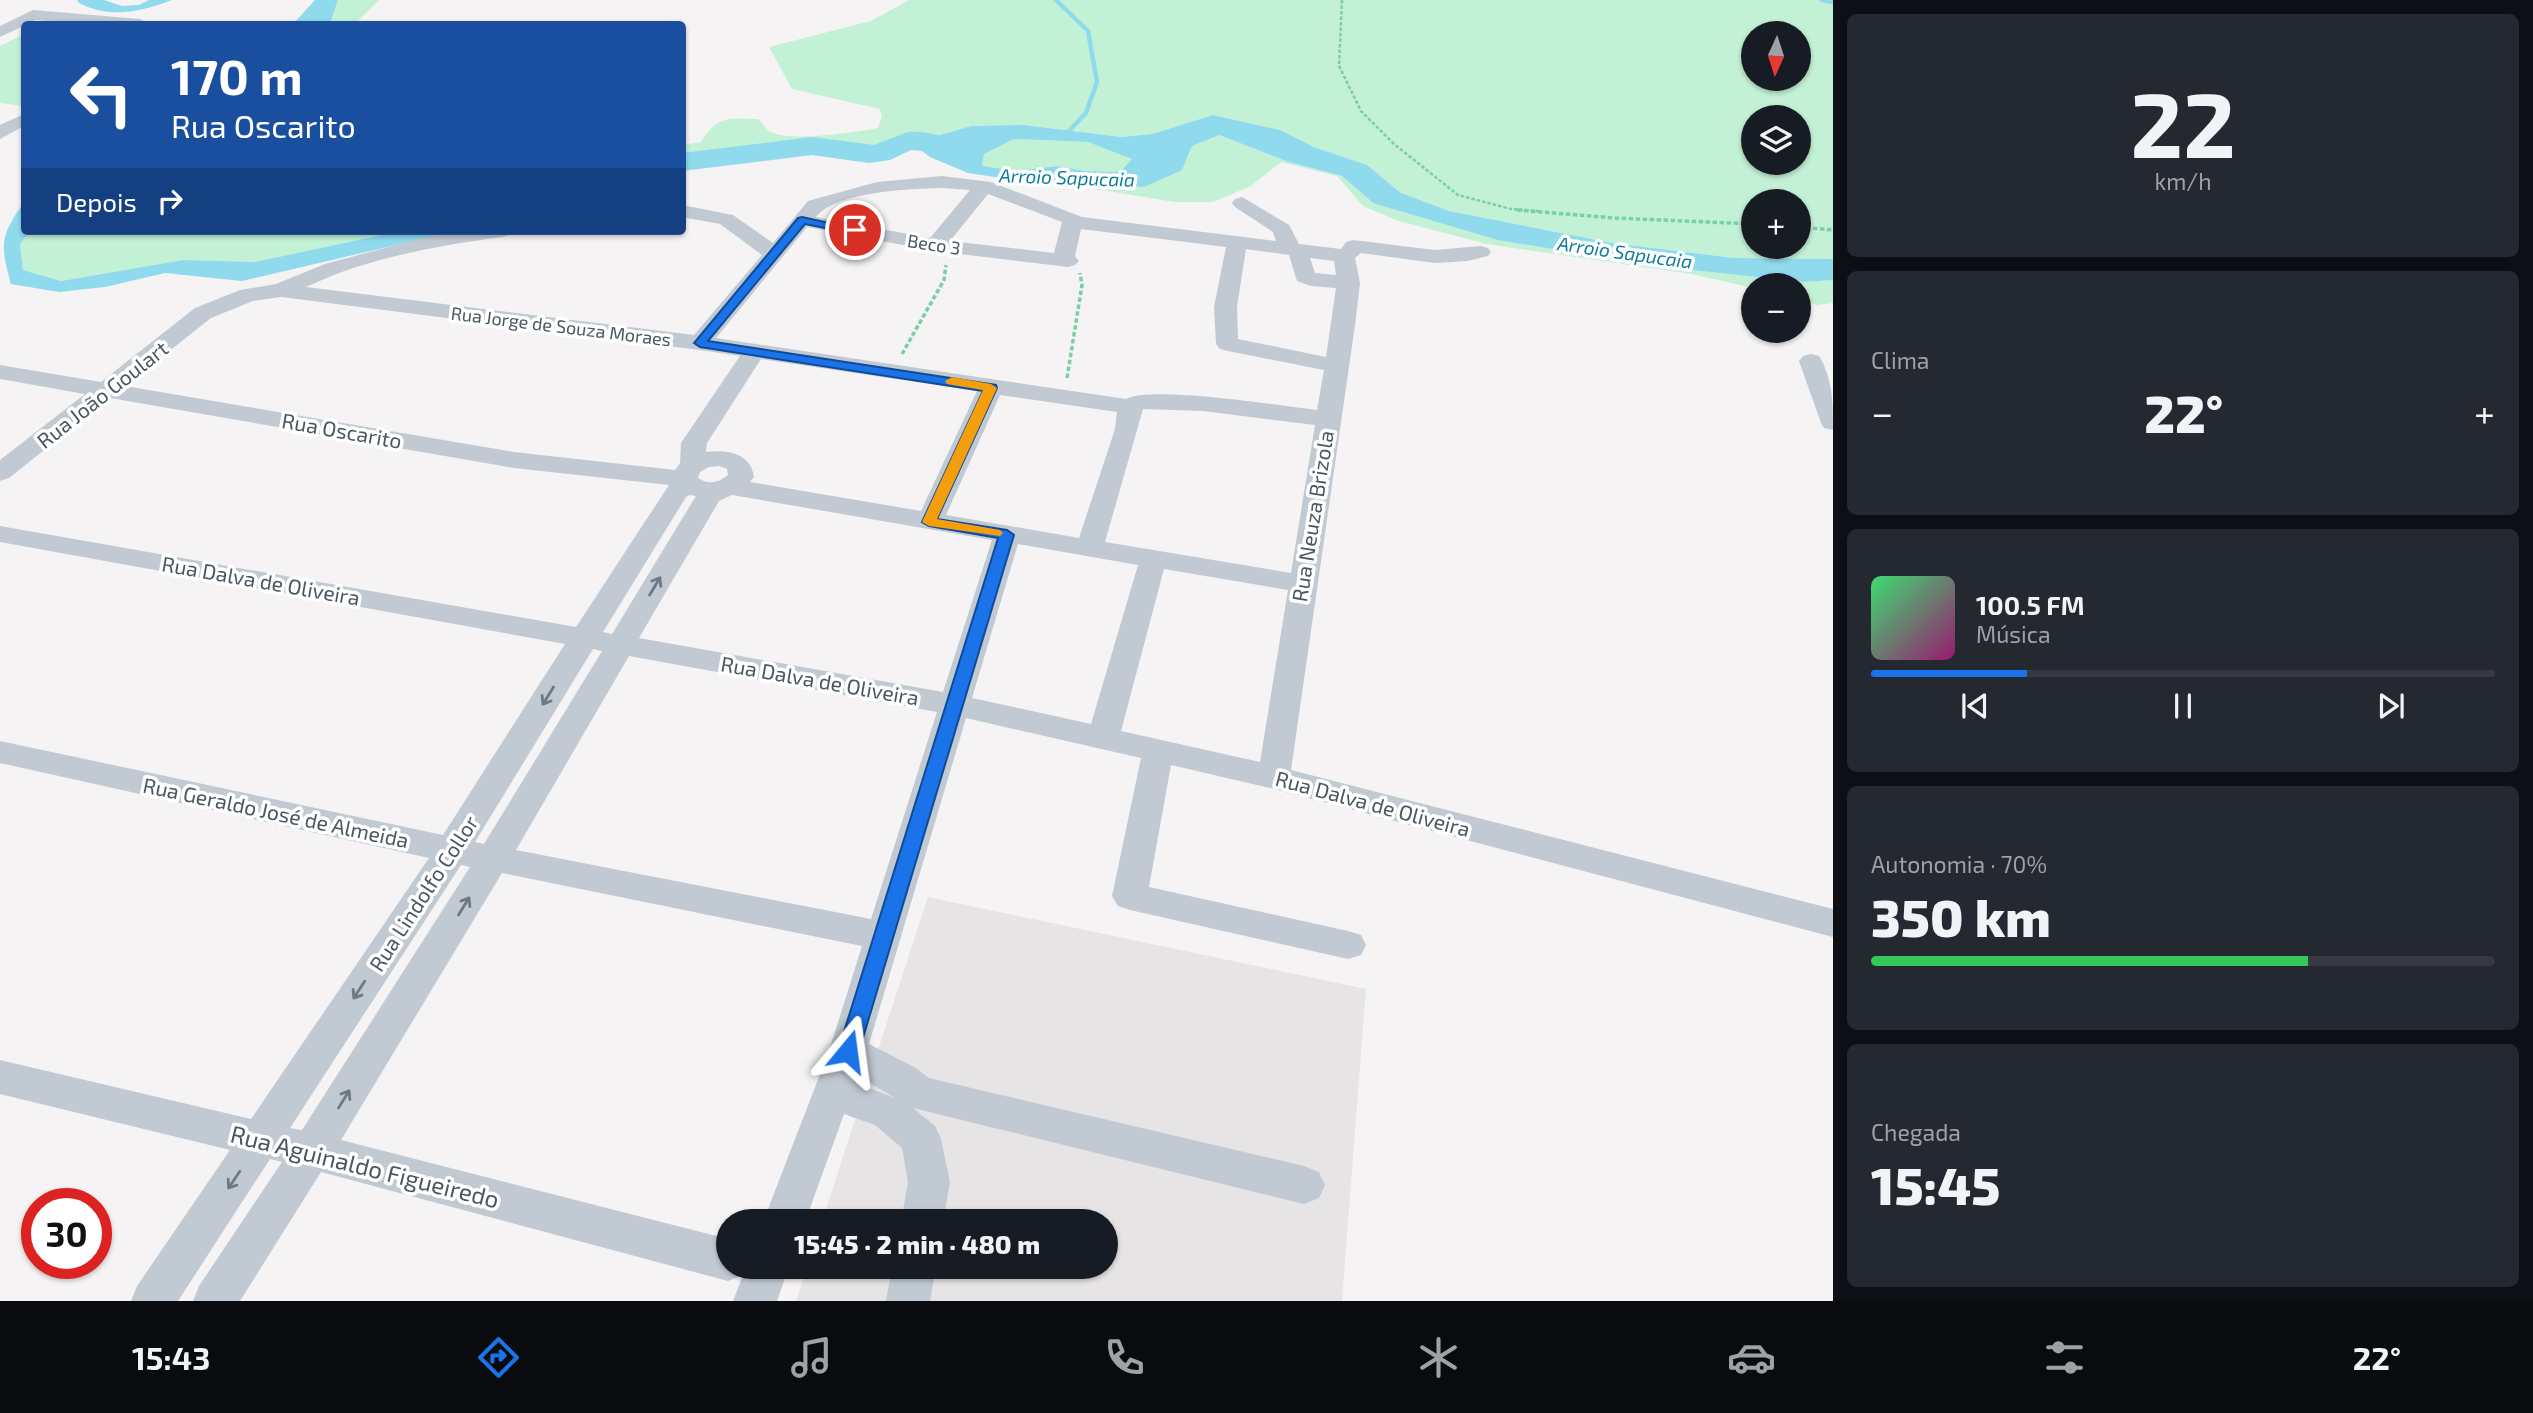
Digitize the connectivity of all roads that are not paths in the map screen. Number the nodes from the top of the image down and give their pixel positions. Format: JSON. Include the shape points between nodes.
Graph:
{"nodes":[{"id":1,"x":21,"y":21,"type":"edge"},
{"id":2,"x":21,"y":21,"type":"edge"},
{"id":3,"x":104,"y":21,"type":"edge"},
{"id":4,"x":0,"y":32,"type":"edge"},
{"id":5,"x":984,"y":186,"type":"junction"},
{"id":6,"x":1242,"y":203,"type":"dead end"},
{"id":7,"x":686,"y":212,"type":"edge"},
{"id":8,"x":802,"y":220,"type":"junction"},
{"id":9,"x":1073,"y":223,"type":"junction"},
{"id":10,"x":483,"y":235,"type":"edge"},
{"id":11,"x":1237,"y":244,"type":"junction"},
{"id":12,"x":942,"y":246,"type":"junction"},
{"id":13,"x":1298,"y":251,"type":"junction"},
{"id":14,"x":1481,"y":252,"type":"dead end"},
{"id":15,"x":775,"y":254,"type":"junction"},
{"id":16,"x":1344,"y":257,"type":"junction"},
{"id":17,"x":1349,"y":284,"type":"junction"},
{"id":18,"x":281,"y":290,"type":"junction"},
{"id":19,"x":203,"y":313,"type":"joint"},
{"id":20,"x":700,"y":343,"type":"junction"},
{"id":21,"x":754,"y":352,"type":"junction"},
{"id":22,"x":1811,"y":361,"type":"dead end"},
{"id":23,"x":1336,"y":366,"type":"junction"},
{"id":24,"x":0,"y":372,"type":"edge"},
{"id":25,"x":991,"y":388,"type":"junction"},
{"id":26,"x":108,"y":390,"type":"junction"},
{"id":27,"x":1130,"y":407,"type":"junction"},
{"id":28,"x":1832,"y":415,"type":"edge"},
{"id":29,"x":1327,"y":419,"type":"junction"},
{"id":30,"x":0,"y":474,"type":"edge"},
{"id":31,"x":689,"y":476,"type":"junction"},
{"id":32,"x":727,"y":488,"type":"junction"},
{"id":33,"x":929,"y":522,"type":"junction"},
{"id":34,"x":0,"y":534,"type":"edge"},
{"id":35,"x":1007,"y":535,"type":"junction"},
{"id":36,"x":1090,"y":547,"type":"junction"},
{"id":37,"x":1153,"y":559,"type":"junction"},
{"id":38,"x":1301,"y":584,"type":"junction"},
{"id":39,"x":602,"y":642,"type":"junction"},
{"id":40,"x":953,"y":704,"type":"junction"},
{"id":41,"x":1103,"y":738,"type":"junction"},
{"id":42,"x":1158,"y":751,"type":"junction"},
{"id":43,"x":0,"y":752,"type":"edge"},
{"id":44,"x":1274,"y":777,"type":"junction"},
{"id":45,"x":452,"y":850,"type":"junction"},
{"id":46,"x":494,"y":857,"type":"junction"},
{"id":47,"x":1833,"y":923,"type":"edge"},
{"id":48,"x":882,"y":936,"type":"junction"},
{"id":49,"x":1348,"y":945,"type":"dead end"},
{"id":50,"x":848,"y":1051,"type":"junction"},
{"id":51,"x":0,"y":1077,"type":"edge"},
{"id":52,"x":832,"y":1092,"type":"junction"},
{"id":53,"x":262,"y":1139,"type":"junction"},
{"id":54,"x":312,"y":1151,"type":"junction"},
{"id":55,"x":1304,"y":1185,"type":"dead end"},
{"id":56,"x":789,"y":1209,"type":"edge"},
{"id":57,"x":924,"y":1209,"type":"edge"},
{"id":58,"x":716,"y":1262,"type":"edge"},
{"id":59,"x":912,"y":1279,"type":"edge"},
{"id":60,"x":153,"y":1301,"type":"edge"},
{"id":61,"x":215,"y":1301,"type":"edge"},
{"id":62,"x":908,"y":1301,"type":"edge"}],
"edges":[{"from":1,"to":3,"type":"street","via":[[33,15]]},
{"from":2,"to":4,"type":"street"},
{"from":5,"to":8,"type":"street","via":[[889,186],[831,198],[815,205]]},
{"from":5,"to":9,"type":"street","via":[[1073,219]]},
{"from":5,"to":12,"type":"street"},
{"from":6,"to":13,"type":"street","via":[[1282,229],[1289,247]]},
{"from":7,"to":15,"type":"street","via":[[726,219]]},
{"from":8,"to":12,"type":"street","name":"Beco 3"},
{"from":8,"to":15,"type":"street"},
{"from":9,"to":11,"type":"street"},
{"from":9,"to":12,"type":"street","name":"Beco 3","via":[[1064,257],[1068,261]]},
{"from":10,"to":18,"type":"street","via":[[358,261],[310,275]]},
{"from":11,"to":13,"type":"street"},
{"from":11,"to":23,"type":"street","via":[[1228,297],[1228,344]]},
{"from":13,"to":16,"type":"street"},
{"from":13,"to":17,"type":"street","via":[[1305,276],[1311,280]]},
{"from":14,"to":16,"type":"street","via":[[1444,255],[1353,246]]},
{"from":15,"to":20,"type":"street"},
{"from":16,"to":17,"type":"street","name":"Rua Neuza Brizola"},
{"from":17,"to":23,"type":"street","name":"Rua Neuza Brizola"},
{"from":18,"to":19,"type":"street","name":"Rua Jorge de Souza Moraes","via":[[248,295]]},
{"from":18,"to":20,"type":"street","name":"Rua Jorge de Souza Moraes"},
{"from":19,"to":26,"type":"street","name":"Rua João Goulart"},
{"from":20,"to":21,"type":"street","name":"Rua Jorge de Souza Moraes"},
{"from":21,"to":25,"type":"street","name":"Rua Jorge de Souza Moraes"},
{"from":21,"to":31,"type":"street","via":[[694,443]]},
{"from":22,"to":28,"type":"street"},
{"from":23,"to":29,"type":"street","name":"Rua Neuza Brizola"},
{"from":24,"to":26,"type":"street","name":"Rua Oscarito"},
{"from":25,"to":27,"type":"street","name":"Rua Jorge de Souza Moraes"},
{"from":25,"to":33,"type":"street"},
{"from":26,"to":30,"type":"street","name":"Rua João Goulart"},
{"from":26,"to":31,"type":"street","name":"Rua Oscarito","via":[[514,460]]},
{"from":27,"to":29,"type":"street","name":"Rua Jorge de Souza Moraes","via":[[1151,400]]},
{"from":27,"to":36,"type":"street"},
{"from":29,"to":38,"type":"street","name":"Rua Neuza Brizola"},
{"from":31,"to":32,"type":"street","name":"Rua Oscarito","via":[[719,458],[735,462],[743,472]]},
{"from":31,"to":39,"type":"street","name":"Rua Lindolfo Collor","via":[[676,492]]},
{"from":32,"to":33,"type":"street"},
{"from":39,"to":32,"type":"street","name":"Rua Lindolfo Collor","one_way":true,"via":[[709,496]]},
{"from":33,"to":35,"type":"street"},
{"from":34,"to":39,"type":"street","name":"Rua Dalva de Oliveira"},
{"from":35,"to":36,"type":"street"},
{"from":35,"to":40,"type":"street"},
{"from":36,"to":37,"type":"street"},
{"from":37,"to":38,"type":"street"},
{"from":37,"to":41,"type":"street"},
{"from":38,"to":44,"type":"street","name":"Rua Neuza Brizola"},
{"from":39,"to":40,"type":"street","name":"Rua Dalva de Oliveira"},
{"from":39,"to":45,"type":"street","name":"Rua Lindolfo Collor","one_way":true},
{"from":39,"to":46,"type":"street","name":"Rua Lindolfo Collor"},
{"from":40,"to":41,"type":"street","name":"Rua Dalva de Oliveira"},
{"from":40,"to":48,"type":"street"},
{"from":41,"to":42,"type":"street","name":"Rua Dalva de Oliveira"},
{"from":42,"to":44,"type":"street","name":"Rua Dalva de Oliveira"},
{"from":42,"to":49,"type":"street","via":[[1130,896]]},
{"from":43,"to":45,"type":"street","name":"Rua Geraldo José de Almeida"},
{"from":44,"to":47,"type":"street","name":"Rua Dalva de Oliveira"},
{"from":45,"to":46,"type":"street","name":"Rua Geraldo José de Almeida"},
{"from":45,"to":53,"type":"street","name":"Rua Lindolfo Collor","one_way":true},
{"from":46,"to":48,"type":"street","name":"Rua Geraldo José de Almeida"},
{"from":54,"to":46,"type":"street","name":"Rua Lindolfo Collor","one_way":true},
{"from":48,"to":50,"type":"street"},
{"from":50,"to":52,"type":"street"},
{"from":50,"to":55,"type":"street","via":[[918,1093]]},
{"from":51,"to":53,"type":"street","name":"Rua Aguinaldo Figueiredo"},
{"from":52,"to":56,"type":"street"},
{"from":52,"to":57,"type":"street","via":[[889,1113],[921,1139],[929,1182]]},
{"from":53,"to":54,"type":"street","name":"Rua Aguinaldo Figueiredo"},
{"from":53,"to":60,"type":"street","name":"Rua Lindolfo Collor","one_way":true},
{"from":54,"to":58,"type":"street","name":"Rua Aguinaldo Figueiredo"},
{"from":54,"to":61,"type":"street","name":"Rua Lindolfo Collor"},
{"from":59,"to":62,"type":"street"}]}
